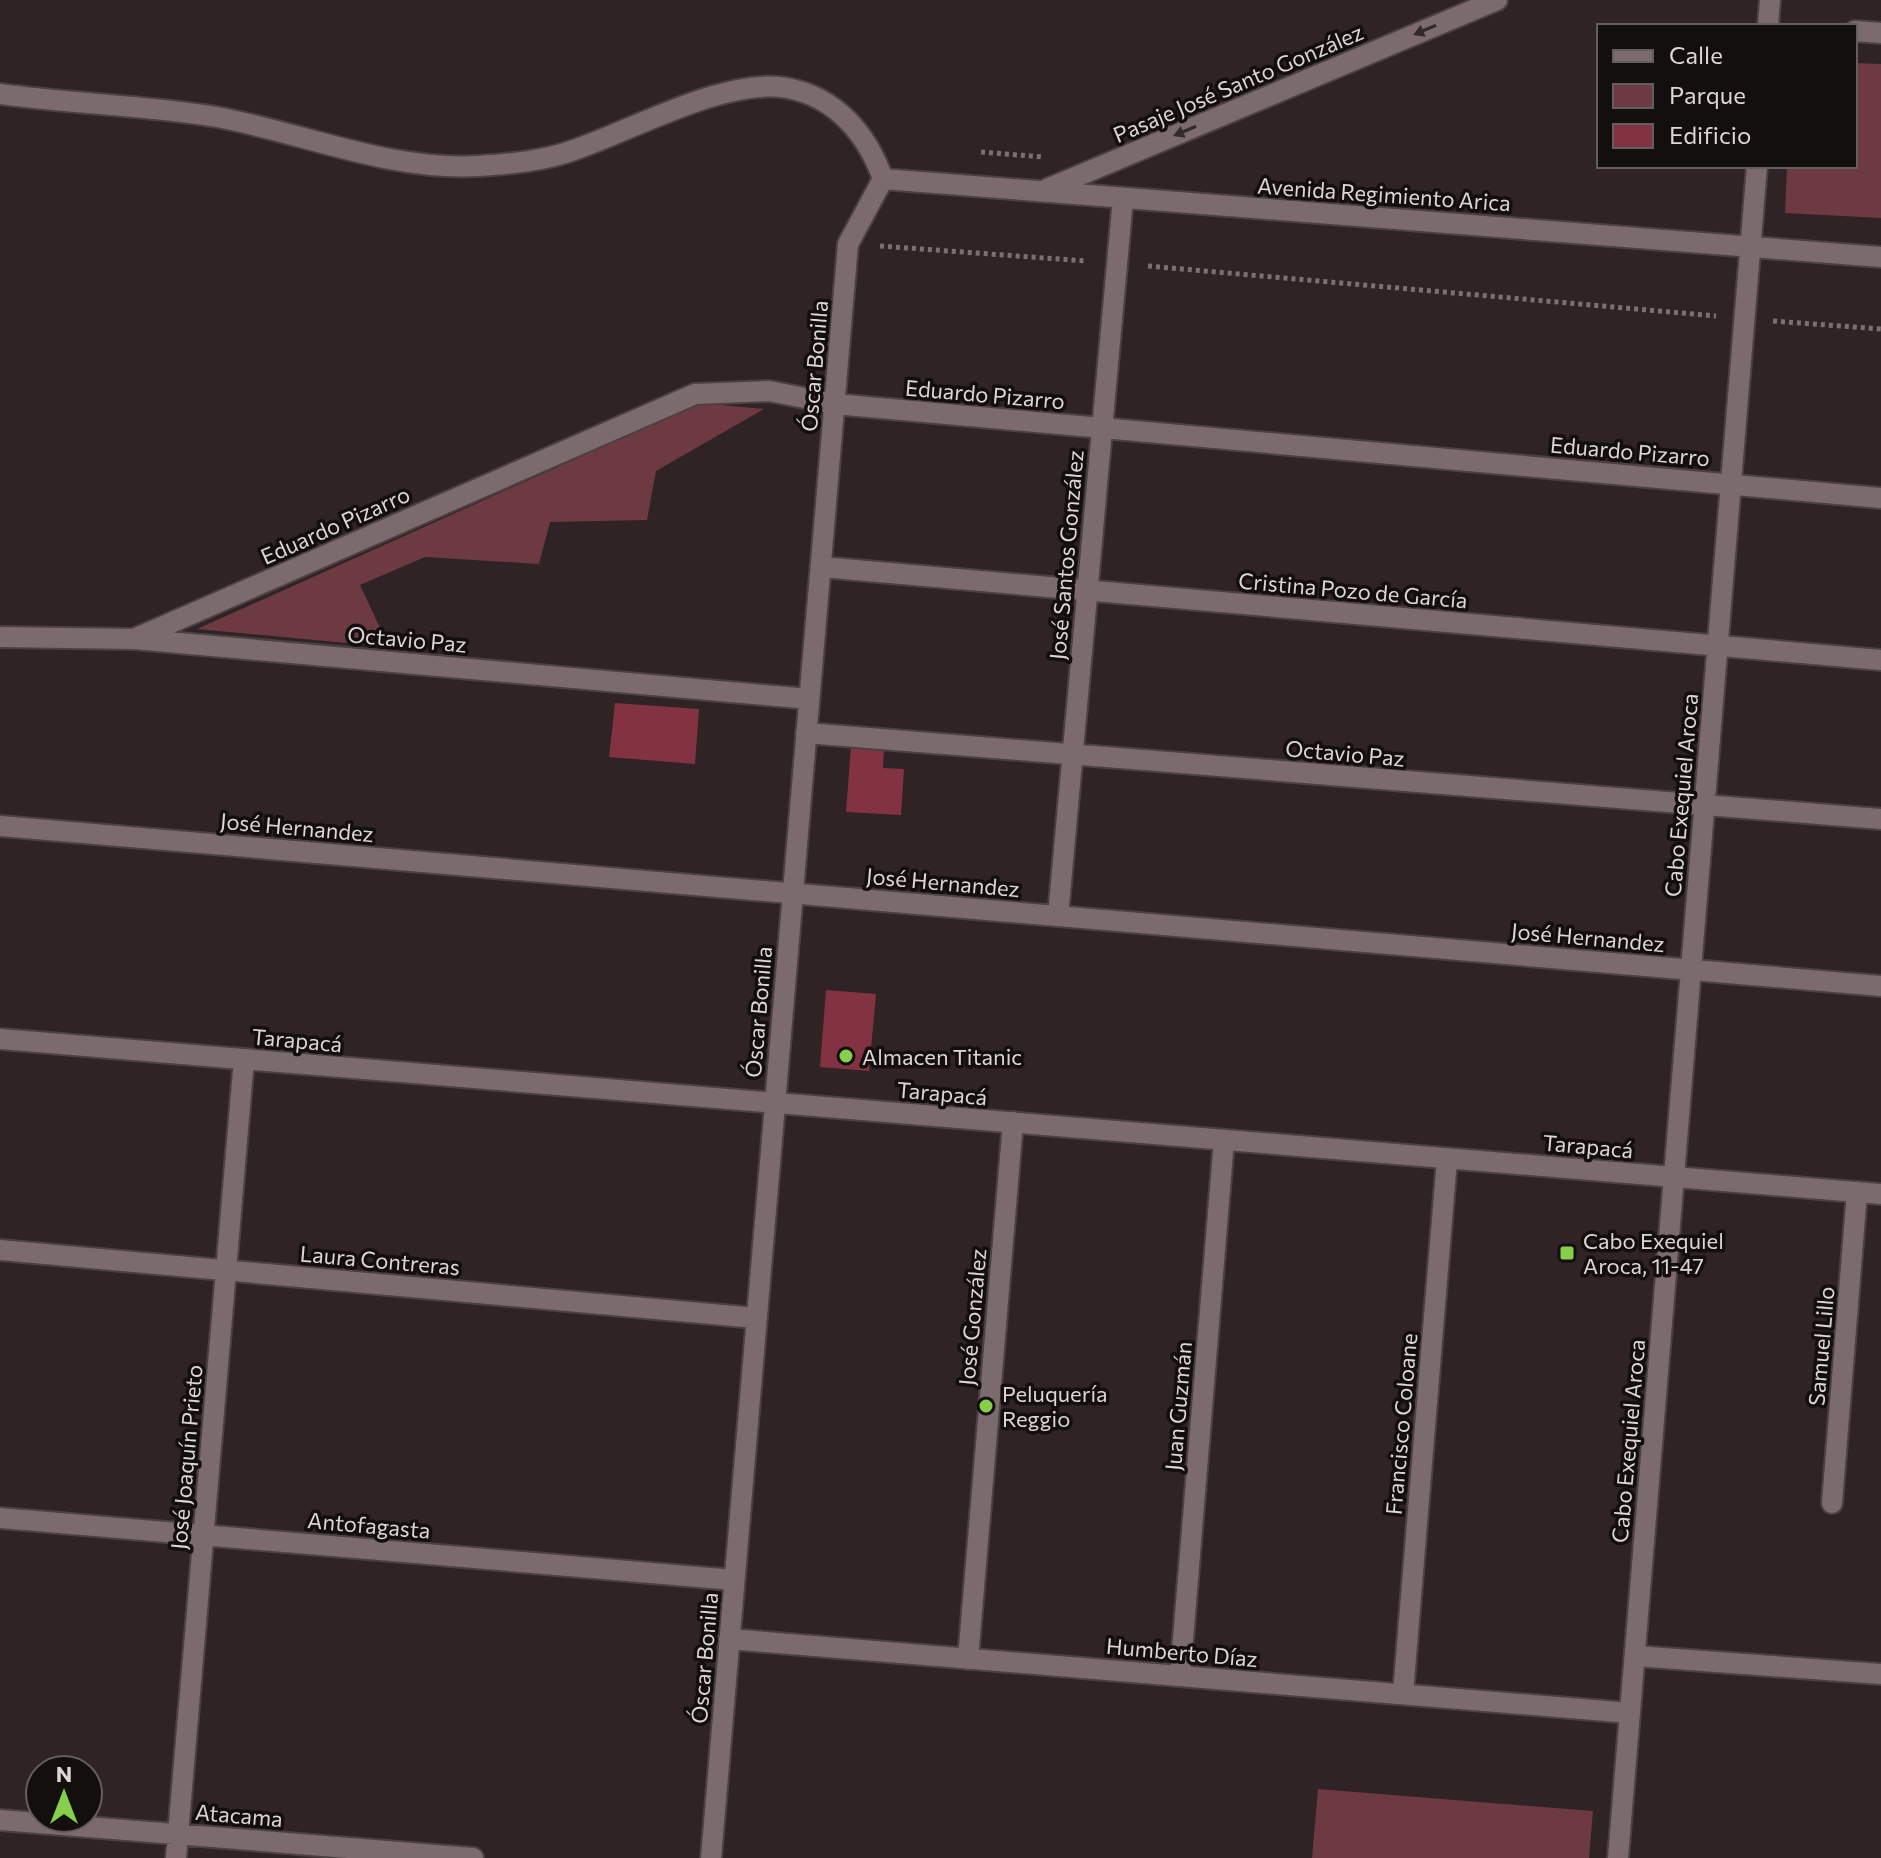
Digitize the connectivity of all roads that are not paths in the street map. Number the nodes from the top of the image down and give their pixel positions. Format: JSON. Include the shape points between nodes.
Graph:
{"nodes":[{"id":1,"x":1497,"y":0,"type":"edge"},
{"id":2,"x":1770,"y":0,"type":"edge"},
{"id":3,"x":1774,"y":24,"type":"edge"},
{"id":4,"x":1857,"y":31,"type":"edge"},
{"id":5,"x":1881,"y":33,"type":"edge"},
{"id":6,"x":0,"y":94,"type":"edge"},
{"id":7,"x":1757,"y":168,"type":"edge"},
{"id":8,"x":883,"y":179,"type":"junction"},
{"id":9,"x":1041,"y":191,"type":"junction"},
{"id":10,"x":1123,"y":198,"type":"junction"},
{"id":11,"x":1750,"y":247,"type":"junction"},
{"id":12,"x":1881,"y":257,"type":"edge"},
{"id":13,"x":835,"y":404,"type":"junction"},
{"id":14,"x":1101,"y":428,"type":"junction"},
{"id":15,"x":1730,"y":484,"type":"junction"},
{"id":16,"x":1881,"y":498,"type":"edge"},
{"id":17,"x":821,"y":567,"type":"junction"},
{"id":18,"x":1087,"y":590,"type":"junction"},
{"id":19,"x":0,"y":637,"type":"edge"},
{"id":20,"x":134,"y":639,"type":"junction"},
{"id":21,"x":1718,"y":646,"type":"junction"},
{"id":22,"x":1881,"y":660,"type":"edge"},
{"id":23,"x":809,"y":699,"type":"junction"},
{"id":24,"x":806,"y":733,"type":"junction"},
{"id":25,"x":1072,"y":755,"type":"junction"},
{"id":26,"x":1704,"y":805,"type":"junction"},
{"id":27,"x":1881,"y":819,"type":"edge"},
{"id":28,"x":0,"y":826,"type":"edge"},
{"id":29,"x":792,"y":893,"type":"junction"},
{"id":30,"x":1058,"y":916,"type":"junction"},
{"id":31,"x":1691,"y":970,"type":"junction"},
{"id":32,"x":1881,"y":986,"type":"edge"},
{"id":33,"x":0,"y":1039,"type":"edge"},
{"id":34,"x":244,"y":1059,"type":"junction"},
{"id":35,"x":774,"y":1103,"type":"junction"},
{"id":36,"x":1013,"y":1122,"type":"junction"},
{"id":37,"x":1224,"y":1140,"type":"junction"},
{"id":38,"x":1447,"y":1159,"type":"junction"},
{"id":39,"x":1674,"y":1177,"type":"junction"},
{"id":40,"x":1857,"y":1192,"type":"junction"},
{"id":41,"x":1881,"y":1194,"type":"edge"},
{"id":42,"x":0,"y":1250,"type":"edge"},
{"id":43,"x":226,"y":1270,"type":"junction"},
{"id":44,"x":756,"y":1318,"type":"junction"},
{"id":45,"x":1832,"y":1503,"type":"dead end"},
{"id":46,"x":0,"y":1518,"type":"edge"},
{"id":47,"x":203,"y":1536,"type":"junction"},
{"id":48,"x":734,"y":1580,"type":"junction"},
{"id":49,"x":729,"y":1639,"type":"junction"},
{"id":50,"x":1635,"y":1656,"type":"junction"},
{"id":51,"x":968,"y":1659,"type":"junction"},
{"id":52,"x":1881,"y":1674,"type":"edge"},
{"id":53,"x":1180,"y":1676,"type":"junction"},
{"id":54,"x":1403,"y":1694,"type":"junction"},
{"id":55,"x":1630,"y":1713,"type":"junction"},
{"id":56,"x":0,"y":1820,"type":"edge"},
{"id":57,"x":178,"y":1835,"type":"junction"},
{"id":58,"x":176,"y":1858,"type":"edge"},
{"id":59,"x":473,"y":1858,"type":"edge"},
{"id":60,"x":711,"y":1858,"type":"edge"},
{"id":61,"x":1618,"y":1858,"type":"edge"}],
"edges":[{"from":1,"to":9,"type":"street","name":"Pasaje José Santo González","one_way":true},
{"from":2,"to":3,"type":"street"},
{"from":4,"to":5,"type":"street"},
{"from":6,"to":8,"type":"street","via":[[177,111],[387,158],[475,166],[571,152],[733,90],[787,88],[814,97],[850,121],[865,139]]},
{"from":7,"to":11,"type":"street","name":"Cabo Exequiel Aroca"},
{"from":8,"to":9,"type":"street","name":"Avenida Regimiento Arica"},
{"from":8,"to":13,"type":"street","name":"Óscar Bonilla","via":[[848,244]]},
{"from":9,"to":10,"type":"street","name":"Avenida Regimiento Arica"},
{"from":10,"to":11,"type":"street","name":"Avenida Regimiento Arica"},
{"from":10,"to":14,"type":"street","name":"José Santos González"},
{"from":11,"to":12,"type":"street","name":"Avenida Regimiento Arica"},
{"from":11,"to":15,"type":"street","name":"Cabo Exequiel Aroca"},
{"from":13,"to":14,"type":"street","name":"Eduardo Pizarro"},
{"from":13,"to":17,"type":"street","name":"Óscar Bonilla"},
{"from":13,"to":20,"type":"street","name":"Eduardo Pizarro","via":[[769,391],[695,394]]},
{"from":14,"to":15,"type":"street","name":"Eduardo Pizarro"},
{"from":14,"to":18,"type":"street","name":"José Santos González"},
{"from":15,"to":16,"type":"street","name":"Eduardo Pizarro"},
{"from":15,"to":21,"type":"street","name":"Cabo Exequiel Aroca"},
{"from":17,"to":18,"type":"street","name":"Cristina Pozo de García"},
{"from":17,"to":23,"type":"street","name":"Óscar Bonilla"},
{"from":18,"to":21,"type":"street","name":"Cristina Pozo de García"},
{"from":18,"to":25,"type":"street","name":"José Santos González"},
{"from":19,"to":20,"type":"street","name":"Octavio Paz"},
{"from":20,"to":23,"type":"street","name":"Octavio Paz"},
{"from":21,"to":22,"type":"street","name":"Cristina Pozo de García"},
{"from":21,"to":26,"type":"street","name":"Cabo Exequiel Aroca"},
{"from":23,"to":24,"type":"street","name":"Óscar Bonilla"},
{"from":24,"to":25,"type":"street","name":"Octavio Paz"},
{"from":24,"to":29,"type":"street","name":"Óscar Bonilla"},
{"from":25,"to":26,"type":"street","name":"Octavio Paz"},
{"from":25,"to":30,"type":"street","name":"José Santos González"},
{"from":26,"to":27,"type":"street","name":"Octavio Paz"},
{"from":26,"to":31,"type":"street","name":"Cabo Exequiel Aroca"},
{"from":28,"to":29,"type":"street","name":"José Hernandez"},
{"from":29,"to":30,"type":"street","name":"José Hernandez"},
{"from":29,"to":35,"type":"street","name":"Óscar Bonilla"},
{"from":30,"to":31,"type":"street","name":"José Hernandez"},
{"from":31,"to":32,"type":"street","name":"José Hernandez"},
{"from":31,"to":39,"type":"street","name":"Cabo Exequiel Aroca"},
{"from":33,"to":34,"type":"street","name":"Tarapacá"},
{"from":34,"to":35,"type":"street","name":"Tarapacá"},
{"from":34,"to":43,"type":"street","name":"José Joaquín Prieto"},
{"from":35,"to":36,"type":"street","name":"Tarapacá"},
{"from":35,"to":44,"type":"street","name":"Óscar Bonilla"},
{"from":36,"to":37,"type":"street","name":"Tarapacá"},
{"from":36,"to":51,"type":"street","name":"José González"},
{"from":37,"to":38,"type":"street","name":"Tarapacá"},
{"from":37,"to":53,"type":"street","name":"Juan Guzmán"},
{"from":38,"to":39,"type":"street","name":"Tarapacá"},
{"from":38,"to":54,"type":"street","name":"Francisco Coloane"},
{"from":39,"to":40,"type":"street","name":"Tarapacá"},
{"from":39,"to":50,"type":"street","name":"Cabo Exequiel Aroca"},
{"from":40,"to":41,"type":"street","name":"Tarapacá"},
{"from":40,"to":45,"type":"street","name":"Samuel Lillo"},
{"from":42,"to":43,"type":"street","name":"Laura Contreras"},
{"from":43,"to":44,"type":"street","name":"Laura Contreras"},
{"from":43,"to":47,"type":"street","name":"José Joaquín Prieto"},
{"from":44,"to":48,"type":"street","name":"Óscar Bonilla"},
{"from":46,"to":47,"type":"street","name":"Antofagasta"},
{"from":47,"to":48,"type":"street","name":"Antofagasta"},
{"from":47,"to":57,"type":"street","name":"José Joaquín Prieto"},
{"from":48,"to":49,"type":"street","name":"Óscar Bonilla"},
{"from":49,"to":51,"type":"street","name":"Humberto Díaz"},
{"from":49,"to":60,"type":"street","name":"Óscar Bonilla"},
{"from":50,"to":52,"type":"street"},
{"from":50,"to":55,"type":"street","name":"Cabo Exequiel Aroca"},
{"from":51,"to":53,"type":"street","name":"Humberto Díaz"},
{"from":53,"to":54,"type":"street","name":"Humberto Díaz"},
{"from":54,"to":55,"type":"street","name":"Humberto Díaz"},
{"from":55,"to":61,"type":"street","name":"Cabo Exequiel Aroca"},
{"from":56,"to":57,"type":"street","name":"Atacama"},
{"from":57,"to":58,"type":"street","name":"José Joaquín Prieto"},
{"from":57,"to":59,"type":"street","name":"Atacama"}]}
